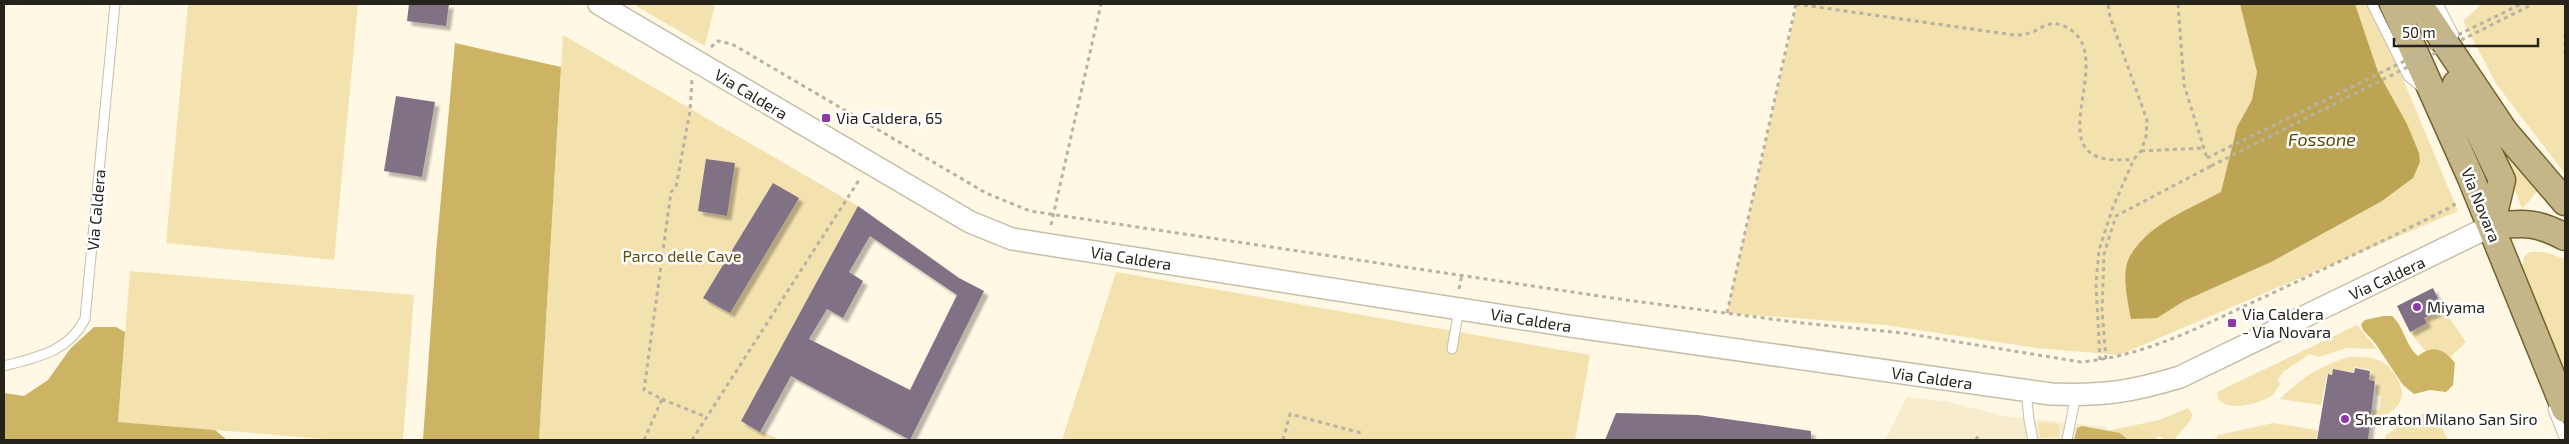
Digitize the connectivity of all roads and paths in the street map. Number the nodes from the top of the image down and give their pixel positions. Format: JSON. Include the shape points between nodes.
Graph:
{"nodes":[{"id":1,"x":115,"y":4,"type":"edge"},
{"id":2,"x":599,"y":4,"type":"edge"},
{"id":3,"x":1101,"y":4,"type":"edge"},
{"id":4,"x":1796,"y":4,"type":"edge"},
{"id":5,"x":2108,"y":4,"type":"edge"},
{"id":6,"x":2178,"y":4,"type":"edge"},
{"id":7,"x":2372,"y":4,"type":"edge"},
{"id":8,"x":2393,"y":4,"type":"edge"},
{"id":9,"x":2521,"y":4,"type":"edge"},
{"id":10,"x":2533,"y":4,"type":"edge"},
{"id":11,"x":2426,"y":6,"type":"edge"},
{"id":12,"x":2565,"y":34,"type":"edge"},
{"id":13,"x":709,"y":48,"type":"dead end"},
{"id":14,"x":2565,"y":54,"type":"edge"},
{"id":15,"x":2430,"y":56,"type":"junction"},
{"id":16,"x":693,"y":74,"type":"dead end"},
{"id":17,"x":2437,"y":101,"type":"junction"},
{"id":18,"x":2203,"y":148,"type":"junction"},
{"id":19,"x":2141,"y":151,"type":"junction"},
{"id":20,"x":2134,"y":159,"type":"junction"},
{"id":21,"x":869,"y":164,"type":"junction"},
{"id":22,"x":2565,"y":202,"type":"edge"},
{"id":23,"x":2453,"y":206,"type":"dead end"},
{"id":24,"x":1052,"y":214,"type":"junction"},
{"id":25,"x":2491,"y":226,"type":"junction"},
{"id":26,"x":1050,"y":230,"type":"dead end"},
{"id":27,"x":2565,"y":238,"type":"edge"},
{"id":28,"x":2498,"y":269,"type":"dead end"},
{"id":29,"x":1462,"y":275,"type":"junction"},
{"id":30,"x":1458,"y":302,"type":"junction"},
{"id":31,"x":1727,"y":313,"type":"junction"},
{"id":32,"x":2516,"y":314,"type":"dead end"},
{"id":33,"x":1452,"y":349,"type":"dead end"},
{"id":34,"x":2106,"y":359,"type":"junction"},
{"id":35,"x":2100,"y":360,"type":"junction"},
{"id":36,"x":4,"y":366,"type":"edge"},
{"id":37,"x":2026,"y":391,"type":"junction"},
{"id":38,"x":2076,"y":395,"type":"junction"},
{"id":39,"x":662,"y":399,"type":"junction"},
{"id":40,"x":2556,"y":402,"type":"edge"},
{"id":41,"x":706,"y":417,"type":"junction"},
{"id":42,"x":1361,"y":433,"type":"dead end"},
{"id":43,"x":1978,"y":436,"type":"dead end"},
{"id":44,"x":644,"y":440,"type":"edge"},
{"id":45,"x":692,"y":440,"type":"edge"},
{"id":46,"x":1283,"y":440,"type":"edge"},
{"id":47,"x":1976,"y":440,"type":"edge"},
{"id":48,"x":2034,"y":440,"type":"edge"},
{"id":49,"x":2067,"y":440,"type":"edge"},
{"id":50,"x":2565,"y":440,"type":"edge"}],
"edges":[{"from":1,"to":36,"type":"lane","name":"Via Caldera","via":[[85,319],[72,340],[45,355]]},
{"from":2,"to":21,"type":"street","name":"Via Caldera"},
{"from":3,"to":24,"type":"path"},
{"from":4,"to":20,"type":"path","via":[[2014,35],[2030,34],[2044,24],[2061,25],[2076,35],[2085,49],[2088,70],[2079,134],[2086,147],[2096,156],[2112,161]]},
{"from":4,"to":31,"type":"path"},
{"from":5,"to":19,"type":"path","via":[[2147,120]]},
{"from":6,"to":18,"type":"path","via":[[2184,85]]},
{"from":7,"to":17,"type":"lane","via":[[2408,76]]},
{"from":8,"to":15,"type":"main road","name":"Via Novara"},
{"from":9,"to":18,"type":"path","bridge":true,"via":[[2207,158]]},
{"from":10,"to":15,"type":"path","bridge":true},
{"from":11,"to":15,"type":"main road"},
{"from":11,"to":22,"type":"main road","via":[[2505,132]]},
{"from":12,"to":14,"type":"path"},
{"from":13,"to":24,"type":"path","via":[[718,41],[732,44],[986,193],[1030,211]]},
{"from":15,"to":17,"type":"main road","name":"Via Novara"},
{"from":15,"to":25,"type":"main road","via":[[2502,180]]},
{"from":15,"to":34,"type":"path","bridge":true,"via":[[2116,216],[2104,254],[2102,311]]},
{"from":16,"to":39,"type":"path","via":[[690,111],[676,187],[671,192],[644,390]]},
{"from":17,"to":25,"type":"main road","name":"Via Novara"},
{"from":18,"to":19,"type":"path"},
{"from":19,"to":20,"type":"path"},
{"from":20,"to":35,"type":"path","via":[[2098,250],[2096,284]]},
{"from":21,"to":30,"type":"street","name":"Via Caldera","via":[[970,222],[1012,239]]},
{"from":21,"to":41,"type":"path"},
{"from":23,"to":34,"type":"path","via":[[2159,346]]},
{"from":24,"to":26,"type":"path"},
{"from":24,"to":29,"type":"path"},
{"from":25,"to":27,"type":"main road","via":[[2527,223],[2546,227]]},
{"from":25,"to":38,"type":"street","name":"Via Caldera","via":[[2180,377],[2140,389]]},
{"from":25,"to":40,"type":"main road","name":"Via Novara"},
{"from":28,"to":32,"type":"lane"},
{"from":29,"to":30,"type":"path"},
{"from":29,"to":31,"type":"path"},
{"from":30,"to":33,"type":"lane"},
{"from":30,"to":37,"type":"street","name":"Via Caldera"},
{"from":31,"to":35,"type":"path","via":[[1903,333],[2081,362]]},
{"from":34,"to":35,"type":"path"},
{"from":37,"to":38,"type":"street","name":"Via Caldera"},
{"from":37,"to":48,"type":"lane"},
{"from":38,"to":49,"type":"lane"},
{"from":39,"to":41,"type":"path"},
{"from":39,"to":44,"type":"path"},
{"from":40,"to":50,"type":"lane"},
{"from":41,"to":45,"type":"path"},
{"from":42,"to":46,"type":"path","via":[[1290,414]]},
{"from":43,"to":47,"type":"path"}]}
